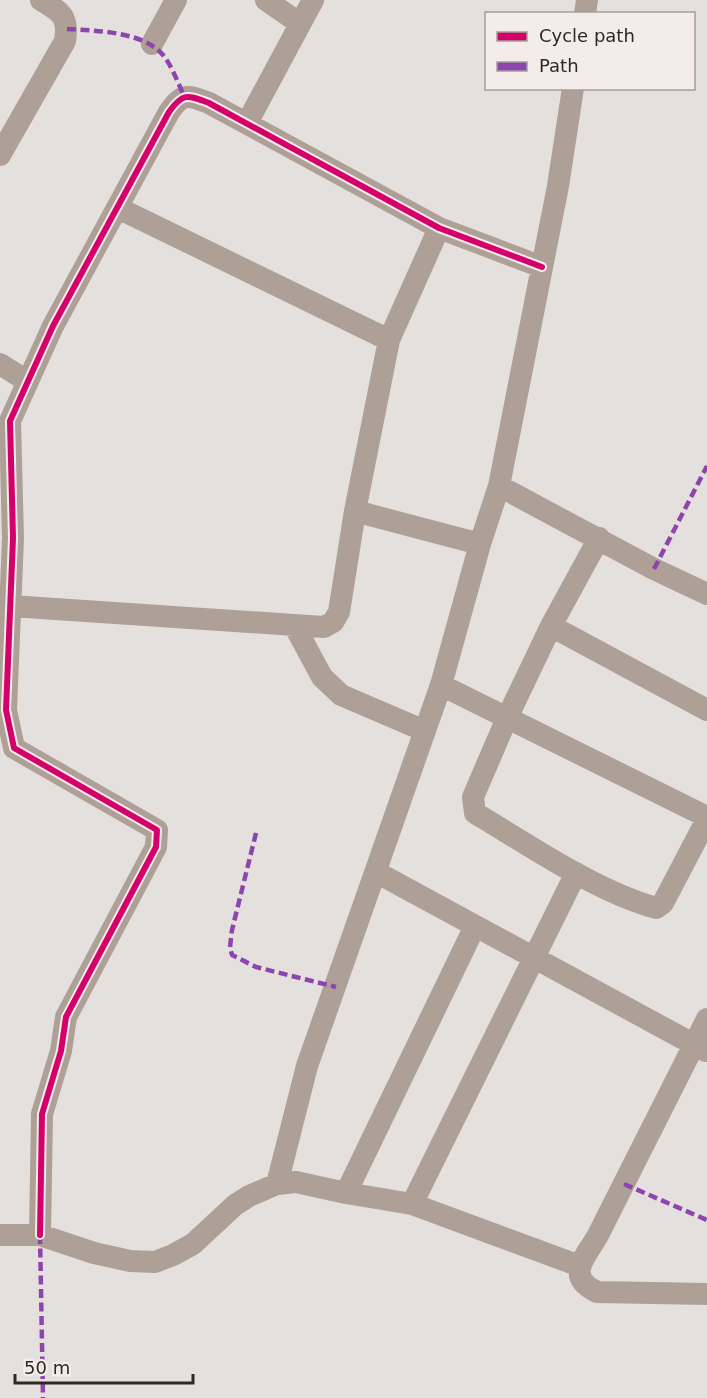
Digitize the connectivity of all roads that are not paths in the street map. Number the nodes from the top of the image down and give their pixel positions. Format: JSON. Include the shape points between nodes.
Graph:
{"nodes":[{"id":1,"x":41,"y":0,"type":"edge"},
{"id":2,"x":176,"y":0,"type":"edge"},
{"id":3,"x":266,"y":0,"type":"edge"},
{"id":4,"x":313,"y":0,"type":"edge"},
{"id":5,"x":299,"y":23,"type":"junction"},
{"id":6,"x":152,"y":44,"type":"dead end"},
{"id":7,"x":573,"y":90,"type":"edge"},
{"id":8,"x":247,"y":123,"type":"junction"},
{"id":9,"x":0,"y":155,"type":"edge"},
{"id":10,"x":118,"y":208,"type":"junction"},
{"id":11,"x":439,"y":228,"type":"junction"},
{"id":12,"x":542,"y":267,"type":"junction"},
{"id":13,"x":389,"y":340,"type":"junction"},
{"id":14,"x":0,"y":364,"type":"edge"},
{"id":15,"x":27,"y":381,"type":"junction"},
{"id":16,"x":499,"y":486,"type":"junction"},
{"id":17,"x":355,"y":511,"type":"junction"},
{"id":18,"x":6,"y":538,"type":"edge"},
{"id":19,"x":598,"y":538,"type":"junction"},
{"id":20,"x":480,"y":544,"type":"junction"},
{"id":21,"x":707,"y":594,"type":"edge"},
{"id":22,"x":11,"y":606,"type":"junction"},
{"id":23,"x":294,"y":625,"type":"junction"},
{"id":24,"x":551,"y":626,"type":"junction"},
{"id":25,"x":441,"y":685,"type":"junction"},
{"id":26,"x":707,"y":710,"type":"edge"},
{"id":27,"x":507,"y":718,"type":"junction"},
{"id":28,"x":425,"y":730,"type":"junction"},
{"id":29,"x":7,"y":754,"type":"edge"},
{"id":30,"x":707,"y":818,"type":"edge"},
{"id":31,"x":376,"y":872,"type":"junction"},
{"id":32,"x":576,"y":873,"type":"junction"},
{"id":33,"x":475,"y":926,"type":"junction"},
{"id":34,"x":534,"y":958,"type":"junction"},
{"id":35,"x":707,"y":1019,"type":"edge"},
{"id":36,"x":700,"y":1049,"type":"edge"},
{"id":37,"x":277,"y":1184,"type":"junction"},
{"id":38,"x":346,"y":1193,"type":"junction"},
{"id":39,"x":412,"y":1204,"type":"junction"},
{"id":40,"x":0,"y":1235,"type":"edge"},
{"id":41,"x":40,"y":1236,"type":"junction"},
{"id":42,"x":580,"y":1266,"type":"junction"},
{"id":43,"x":707,"y":1294,"type":"edge"}],
"edges":[{"from":1,"to":9,"type":"street","via":[[64,18],[65,41]]},
{"from":2,"to":6,"type":"street"},
{"from":3,"to":5,"type":"street"},
{"from":4,"to":5,"type":"street"},
{"from":5,"to":8,"type":"street"},
{"from":7,"to":12,"type":"street"},
{"from":8,"to":10,"type":"street","via":[[209,103],[184,96],[169,112]]},
{"from":8,"to":11,"type":"street"},
{"from":10,"to":13,"type":"street"},
{"from":10,"to":15,"type":"street"},
{"from":11,"to":12,"type":"street"},
{"from":11,"to":13,"type":"street"},
{"from":12,"to":16,"type":"street"},
{"from":13,"to":17,"type":"street"},
{"from":14,"to":15,"type":"street"},
{"from":15,"to":18,"type":"street","via":[[10,421]]},
{"from":16,"to":19,"type":"street"},
{"from":16,"to":20,"type":"street"},
{"from":17,"to":20,"type":"street"},
{"from":17,"to":23,"type":"street","via":[[339,612],[324,627]]},
{"from":18,"to":22,"type":"street"},
{"from":19,"to":21,"type":"street"},
{"from":19,"to":24,"type":"street"},
{"from":20,"to":25,"type":"street"},
{"from":22,"to":23,"type":"street"},
{"from":22,"to":29,"type":"street"},
{"from":23,"to":28,"type":"street","via":[[322,677],[341,695]]},
{"from":24,"to":26,"type":"street"},
{"from":24,"to":27,"type":"street"},
{"from":25,"to":27,"type":"street"},
{"from":25,"to":28,"type":"street"},
{"from":27,"to":30,"type":"street"},
{"from":27,"to":32,"type":"street","via":[[473,797],[475,813]]},
{"from":28,"to":31,"type":"street"},
{"from":29,"to":41,"type":"street","via":[[157,830],[156,847],[66,1017],[61,1051],[42,1114]]},
{"from":30,"to":32,"type":"street","via":[[663,903],[656,908]]},
{"from":31,"to":33,"type":"street"},
{"from":31,"to":37,"type":"street","via":[[307,1066]]},
{"from":32,"to":34,"type":"street"},
{"from":33,"to":34,"type":"street"},
{"from":33,"to":38,"type":"street"},
{"from":34,"to":36,"type":"street"},
{"from":34,"to":39,"type":"street"},
{"from":35,"to":36,"type":"street"},
{"from":36,"to":42,"type":"street"},
{"from":37,"to":38,"type":"street","via":[[296,1182]]},
{"from":37,"to":41,"type":"street","via":[[249,1196],[192,1244],[155,1262],[130,1261]]},
{"from":38,"to":39,"type":"street"},
{"from":39,"to":42,"type":"street"},
{"from":40,"to":41,"type":"street"},
{"from":42,"to":43,"type":"street","via":[[578,1274],[583,1284],[597,1292]]}]}
